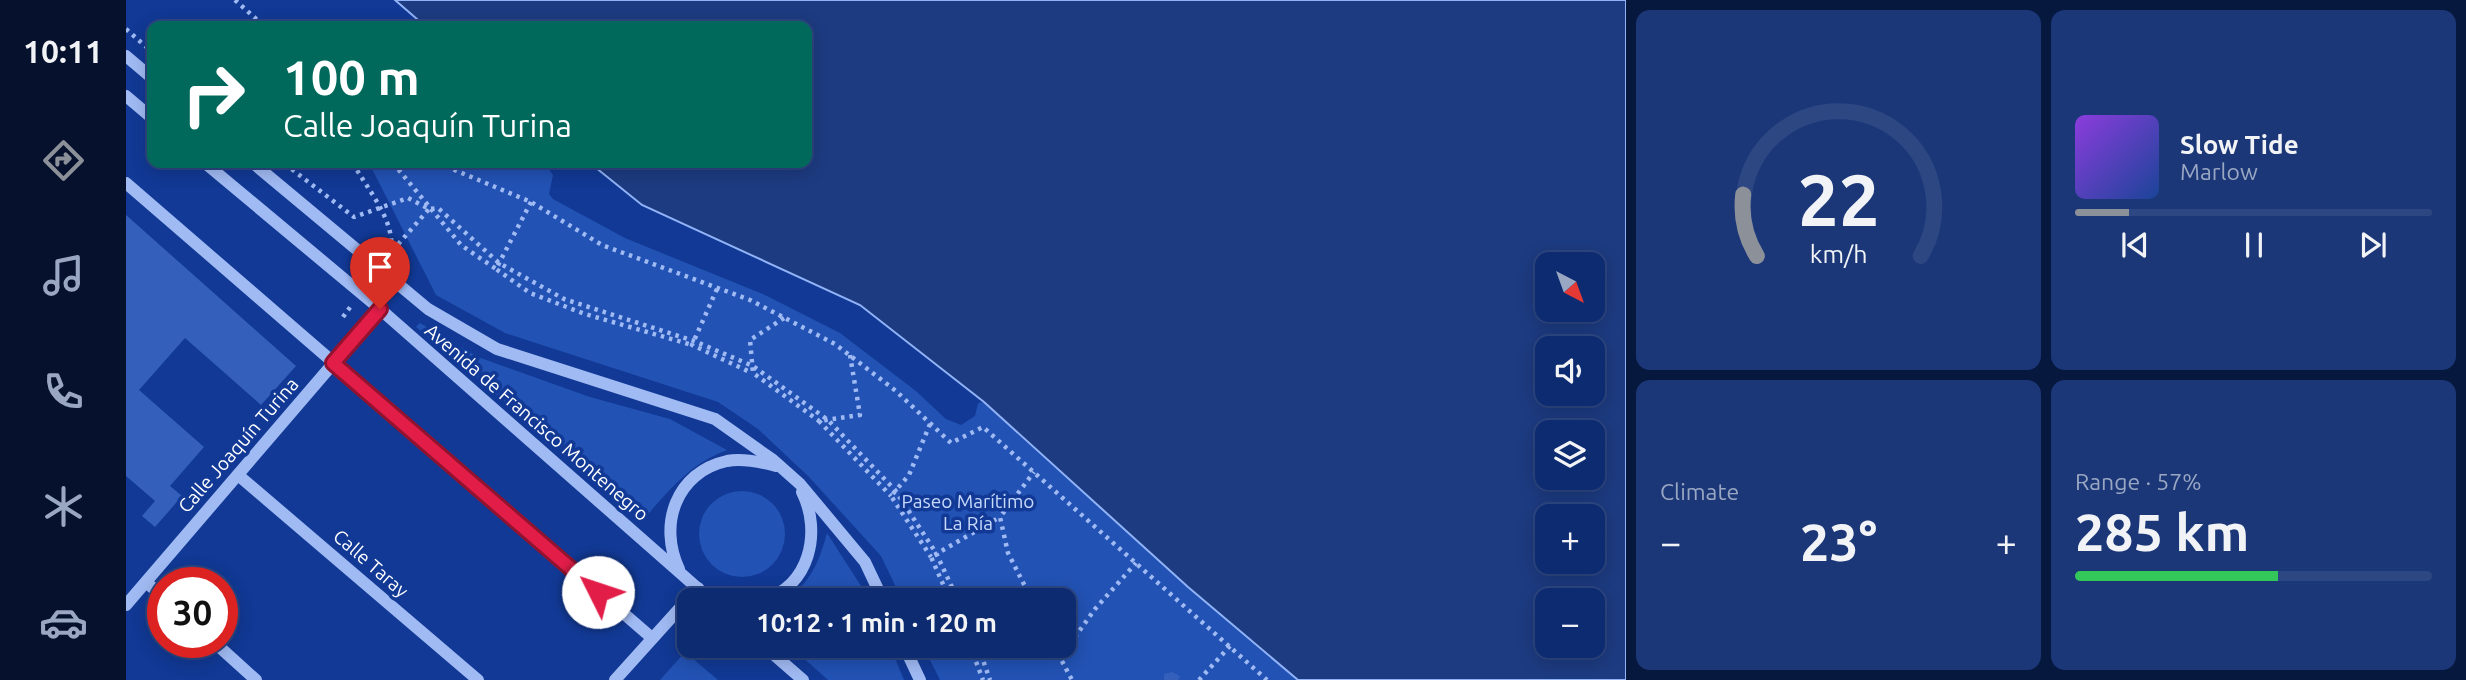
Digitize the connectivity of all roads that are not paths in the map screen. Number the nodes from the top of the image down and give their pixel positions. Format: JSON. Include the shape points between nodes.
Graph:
{"nodes":[{"id":1,"x":126,"y":56,"type":"edge"},
{"id":2,"x":147,"y":74,"type":"edge"},
{"id":3,"x":126,"y":96,"type":"edge"},
{"id":4,"x":147,"y":114,"type":"edge"},
{"id":5,"x":211,"y":168,"type":"edge"},
{"id":6,"x":259,"y":168,"type":"edge"},
{"id":7,"x":126,"y":183,"type":"edge"},
{"id":8,"x":380,"y":309,"type":"junction"},
{"id":9,"x":333,"y":363,"type":"junction"},
{"id":10,"x":780,"y":467,"type":"junction"},
{"id":11,"x":238,"y":475,"type":"junction"},
{"id":12,"x":795,"y":480,"type":"junction"},
{"id":13,"x":682,"y":575,"type":"junction"},
{"id":14,"x":146,"y":582,"type":"joint"},
{"id":15,"x":698,"y":588,"type":"edge"},
{"id":16,"x":785,"y":588,"type":"edge"},
{"id":17,"x":877,"y":588,"type":"edge"},
{"id":18,"x":126,"y":605,"type":"edge"},
{"id":19,"x":677,"y":611,"type":"edge"},
{"id":20,"x":652,"y":638,"type":"junction"},
{"id":21,"x":232,"y":658,"type":"edge"},
{"id":22,"x":778,"y":658,"type":"edge"},
{"id":23,"x":910,"y":658,"type":"edge"},
{"id":24,"x":256,"y":680,"type":"edge"},
{"id":25,"x":478,"y":680,"type":"edge"},
{"id":26,"x":615,"y":680,"type":"edge"},
{"id":27,"x":803,"y":680,"type":"edge"},
{"id":28,"x":920,"y":680,"type":"edge"}],
"edges":[{"from":1,"to":2,"type":"street"},
{"from":3,"to":4,"type":"street"},
{"from":5,"to":8,"type":"street","name":"Avenida de Francisco Montenegro"},
{"from":6,"to":10,"type":"street","name":"Avenida de Francisco Montenegro","via":[[428,309],[498,349],[715,419]]},
{"from":7,"to":9,"type":"street"},
{"from":8,"to":9,"type":"street","name":"Calle Joaquín Turina"},
{"from":8,"to":13,"type":"street","name":"Avenida de Francisco Montenegro"},
{"from":9,"to":11,"type":"street","name":"Calle Joaquín Turina"},
{"from":9,"to":20,"type":"street"},
{"from":10,"to":12,"type":"street","name":"Avenida de Francisco Montenegro"},
{"from":10,"to":13,"type":"street","name":"Avenida de Francisco Montenegro","via":[[729,461],[706,468],[687,484],[674,505],[668,529],[671,553]]},
{"from":11,"to":14,"type":"street","name":"Calle Joaquín Turina"},
{"from":11,"to":25,"type":"street","name":"Calle Taray"},
{"from":12,"to":16,"type":"street","name":"Avenida de Francisco Montenegro","via":[[807,502],[811,548],[802,569]]},
{"from":12,"to":17,"type":"street","name":"Avenida de Francisco Montenegro","via":[[864,562]]},
{"from":13,"to":15,"type":"street","name":"Avenida de Francisco Montenegro"},
{"from":14,"to":18,"type":"street","name":"Calle Joaquín Turina"},
{"from":19,"to":20,"type":"street"},
{"from":20,"to":26,"type":"street"},
{"from":21,"to":24,"type":"street"},
{"from":22,"to":27,"type":"street"},
{"from":23,"to":28,"type":"street"}]}
